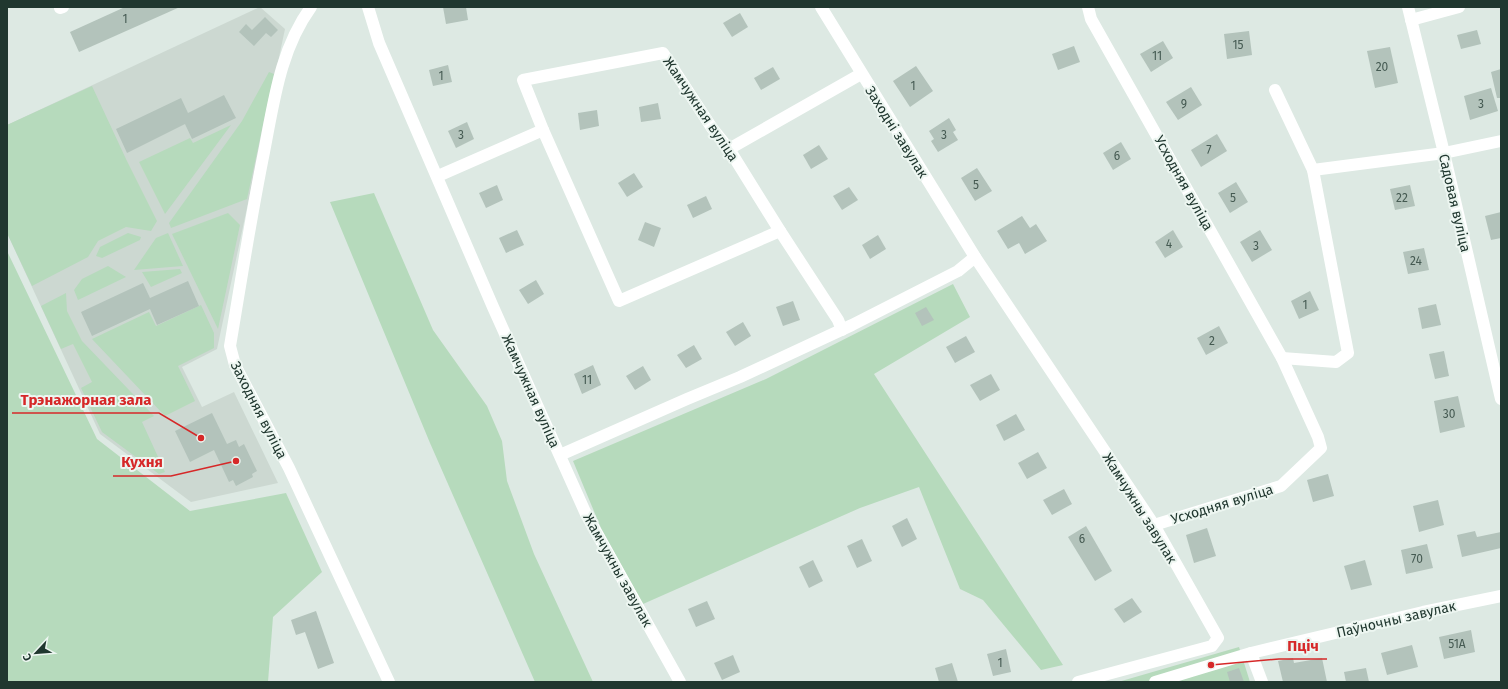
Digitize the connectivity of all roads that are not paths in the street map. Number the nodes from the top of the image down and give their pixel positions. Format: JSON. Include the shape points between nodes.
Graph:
{"nodes":[{"id":1,"x":311,"y":7,"type":"edge"},
{"id":2,"x":368,"y":7,"type":"edge"},
{"id":3,"x":821,"y":7,"type":"edge"},
{"id":4,"x":1088,"y":7,"type":"edge"},
{"id":5,"x":1408,"y":7,"type":"edge"},
{"id":6,"x":1459,"y":7,"type":"edge"},
{"id":7,"x":1411,"y":20,"type":"junction"},
{"id":8,"x":861,"y":74,"type":"junction"},
{"id":9,"x":1275,"y":90,"type":"dead end"},
{"id":10,"x":544,"y":130,"type":"junction"},
{"id":11,"x":1501,"y":141,"type":"edge"},
{"id":12,"x":729,"y":149,"type":"junction"},
{"id":13,"x":1444,"y":153,"type":"junction"},
{"id":14,"x":1312,"y":170,"type":"junction"},
{"id":15,"x":438,"y":176,"type":"junction"},
{"id":16,"x":780,"y":231,"type":"junction"},
{"id":17,"x":975,"y":257,"type":"junction"},
{"id":18,"x":842,"y":330,"type":"junction"},
{"id":19,"x":1282,"y":358,"type":"junction"},
{"id":20,"x":1501,"y":399,"type":"edge"},
{"id":21,"x":560,"y":455,"type":"junction"},
{"id":22,"x":1154,"y":525,"type":"junction"},
{"id":23,"x":1501,"y":596,"type":"edge"},
{"id":24,"x":1251,"y":653,"type":"junction"},
{"id":25,"x":389,"y":682,"type":"edge"},
{"id":26,"x":680,"y":682,"type":"edge"},
{"id":27,"x":1078,"y":682,"type":"edge"},
{"id":28,"x":1155,"y":682,"type":"edge"},
{"id":29,"x":1262,"y":682,"type":"edge"}],
"edges":[{"from":1,"to":25,"type":"street","name":"Заходняя вуліца","via":[[299,24],[280,70],[254,198],[230,346],[234,365],[289,468]]},
{"from":2,"to":15,"type":"street","name":"Жамчужная вуліца","via":[[379,43]]},
{"from":3,"to":8,"type":"street","name":"Заходні завулак"},
{"from":4,"to":19,"type":"street","name":"Усходняя вуліца","via":[[1091,19]]},
{"from":5,"to":7,"type":"street","name":"Садовая вуліца"},
{"from":6,"to":7,"type":"street"},
{"from":7,"to":13,"type":"street","name":"Садовая вуліца"},
{"from":8,"to":12,"type":"street"},
{"from":8,"to":17,"type":"street","name":"Заходні завулак"},
{"from":9,"to":14,"type":"street"},
{"from":10,"to":12,"type":"street","name":"Жамчужная вуліца","via":[[523,80],[663,52],[712,128]]},
{"from":10,"to":15,"type":"street"},
{"from":10,"to":16,"type":"street","name":"Жамчужная вуліца","via":[[619,301]]},
{"from":11,"to":13,"type":"street"},
{"from":12,"to":16,"type":"street","name":"Жамчужная вуліца"},
{"from":13,"to":14,"type":"street"},
{"from":13,"to":20,"type":"street","name":"Садовая вуліца"},
{"from":14,"to":19,"type":"street","via":[[1348,353],[1336,362]]},
{"from":15,"to":21,"type":"street","name":"Жамчужная вуліца","via":[[493,307]]},
{"from":16,"to":18,"type":"street","name":"Жамчужная вуліца","via":[[835,315]]},
{"from":17,"to":18,"type":"street","name":"Жамчужная вуліца","via":[[958,271]]},
{"from":17,"to":22,"type":"street","name":"Жамчужны завулак"},
{"from":18,"to":21,"type":"street","name":"Жамчужная вуліца","via":[[740,378]]},
{"from":19,"to":22,"type":"street","name":"Усходняя вуліца","via":[[1321,448],[1281,486]]},
{"from":21,"to":26,"type":"street","name":"Жамчужны завулак","via":[[586,514]]},
{"from":22,"to":27,"type":"street","name":"Жамчужны завулак","via":[[1218,638],[1212,646]]},
{"from":23,"to":24,"type":"street","name":"Паўночны завулак"},
{"from":24,"to":28,"type":"street","name":"Паўночны завулак"},
{"from":24,"to":29,"type":"street"}]}
